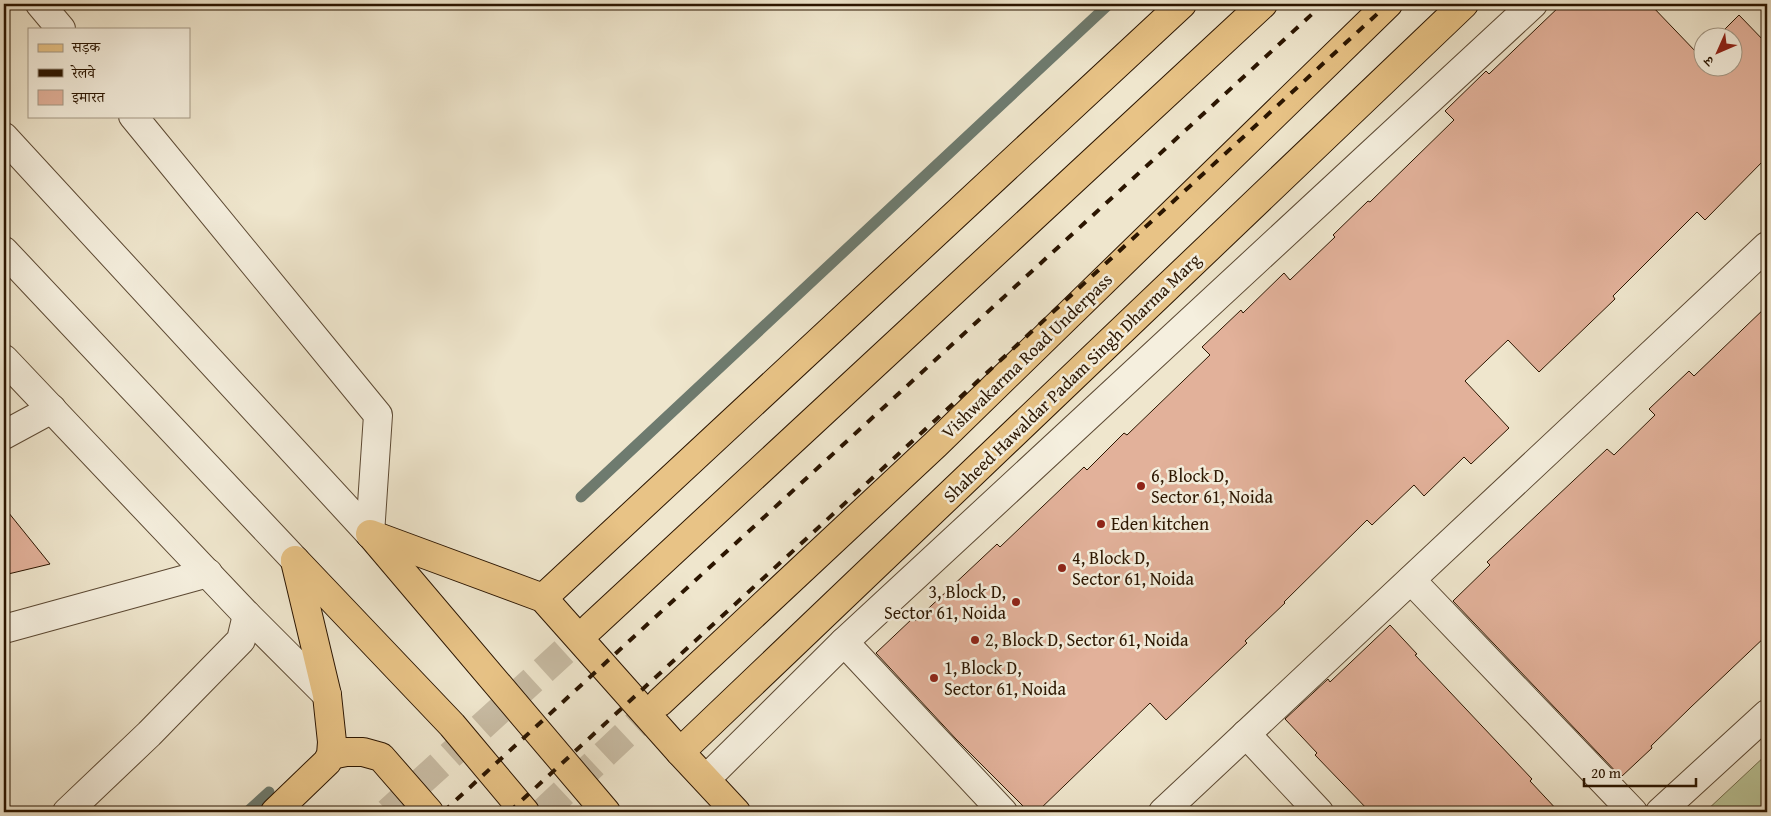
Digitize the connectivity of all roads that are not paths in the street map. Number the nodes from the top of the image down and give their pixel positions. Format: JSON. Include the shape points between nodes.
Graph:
{"nodes":[{"id":1,"x":40,"y":4,"type":"edge"},
{"id":2,"x":1182,"y":4,"type":"edge"},
{"id":3,"x":1263,"y":4,"type":"edge"},
{"id":4,"x":1388,"y":4,"type":"edge"},
{"id":5,"x":1464,"y":4,"type":"edge"},
{"id":6,"x":1533,"y":4,"type":"edge"},
{"id":7,"x":60,"y":28,"type":"edge"},
{"id":8,"x":135,"y":118,"type":"edge"},
{"id":9,"x":4,"y":137,"type":"edge"},
{"id":10,"x":1767,"y":246,"type":"edge"},
{"id":11,"x":4,"y":251,"type":"edge"},
{"id":12,"x":4,"y":359,"type":"edge"},
{"id":13,"x":52,"y":409,"type":"junction"},
{"id":14,"x":4,"y":435,"type":"edge"},
{"id":15,"x":370,"y":534,"type":"junction"},
{"id":16,"x":295,"y":560,"type":"junction"},
{"id":17,"x":208,"y":573,"type":"junction"},
{"id":18,"x":1411,"y":580,"type":"junction"},
{"id":19,"x":544,"y":598,"type":"junction"},
{"id":20,"x":247,"y":614,"type":"junction"},
{"id":21,"x":591,"y":627,"type":"tunnel mouth"},
{"id":22,"x":4,"y":629,"type":"edge"},
{"id":23,"x":844,"y":642,"type":"junction"},
{"id":24,"x":327,"y":695,"type":"junction"},
{"id":25,"x":660,"y":702,"type":"tunnel mouth"},
{"id":26,"x":1767,"y":714,"type":"edge"},
{"id":27,"x":1246,"y":734,"type":"junction"},
{"id":28,"x":680,"y":752,"type":"junction"},
{"id":29,"x":331,"y":755,"type":"junction"},
{"id":30,"x":706,"y":779,"type":"junction"},
{"id":31,"x":67,"y":812,"type":"edge"},
{"id":32,"x":275,"y":812,"type":"edge"},
{"id":33,"x":429,"y":812,"type":"edge"},
{"id":34,"x":526,"y":812,"type":"edge"},
{"id":35,"x":606,"y":812,"type":"edge"},
{"id":36,"x":736,"y":812,"type":"edge"},
{"id":37,"x":1003,"y":812,"type":"edge"},
{"id":38,"x":1163,"y":812,"type":"edge"},
{"id":39,"x":1319,"y":812,"type":"edge"},
{"id":40,"x":1633,"y":812,"type":"edge"},
{"id":41,"x":1660,"y":812,"type":"edge"}],
"edges":[{"from":1,"to":7,"type":"street"},
{"from":2,"to":19,"type":"main road"},
{"from":3,"to":21,"type":"main road"},
{"from":4,"to":25,"type":"main road","name":"Vishwakarma Road Underpass","via":[[936,444]]},
{"from":5,"to":28,"type":"main road","name":"Shaheed Hawaldar Padam Singh Dharma Marg"},
{"from":6,"to":23,"type":"street"},
{"from":8,"to":15,"type":"street","via":[[378,415]]},
{"from":9,"to":15,"type":"street"},
{"from":10,"to":18,"type":"street"},
{"from":11,"to":16,"type":"street"},
{"from":12,"to":13,"type":"street"},
{"from":13,"to":14,"type":"street"},
{"from":13,"to":17,"type":"street"},
{"from":15,"to":19,"type":"main road"},
{"from":15,"to":35,"type":"main road"},
{"from":16,"to":24,"type":"main road"},
{"from":16,"to":34,"type":"main road","via":[[452,725]]},
{"from":17,"to":20,"type":"street"},
{"from":17,"to":22,"type":"street"},
{"from":18,"to":27,"type":"street"},
{"from":18,"to":40,"type":"street"},
{"from":19,"to":28,"type":"main road"},
{"from":20,"to":24,"type":"street"},
{"from":20,"to":31,"type":"street","via":[[241,640],[150,734]]},
{"from":23,"to":30,"type":"street"},
{"from":23,"to":37,"type":"street"},
{"from":24,"to":29,"type":"main road"},
{"from":26,"to":41,"type":"street"},
{"from":27,"to":38,"type":"street"},
{"from":27,"to":39,"type":"street"},
{"from":28,"to":30,"type":"main road"},
{"from":29,"to":32,"type":"main road"},
{"from":29,"to":33,"type":"main road","via":[[363,752],[381,757]]},
{"from":30,"to":36,"type":"main road"}]}
